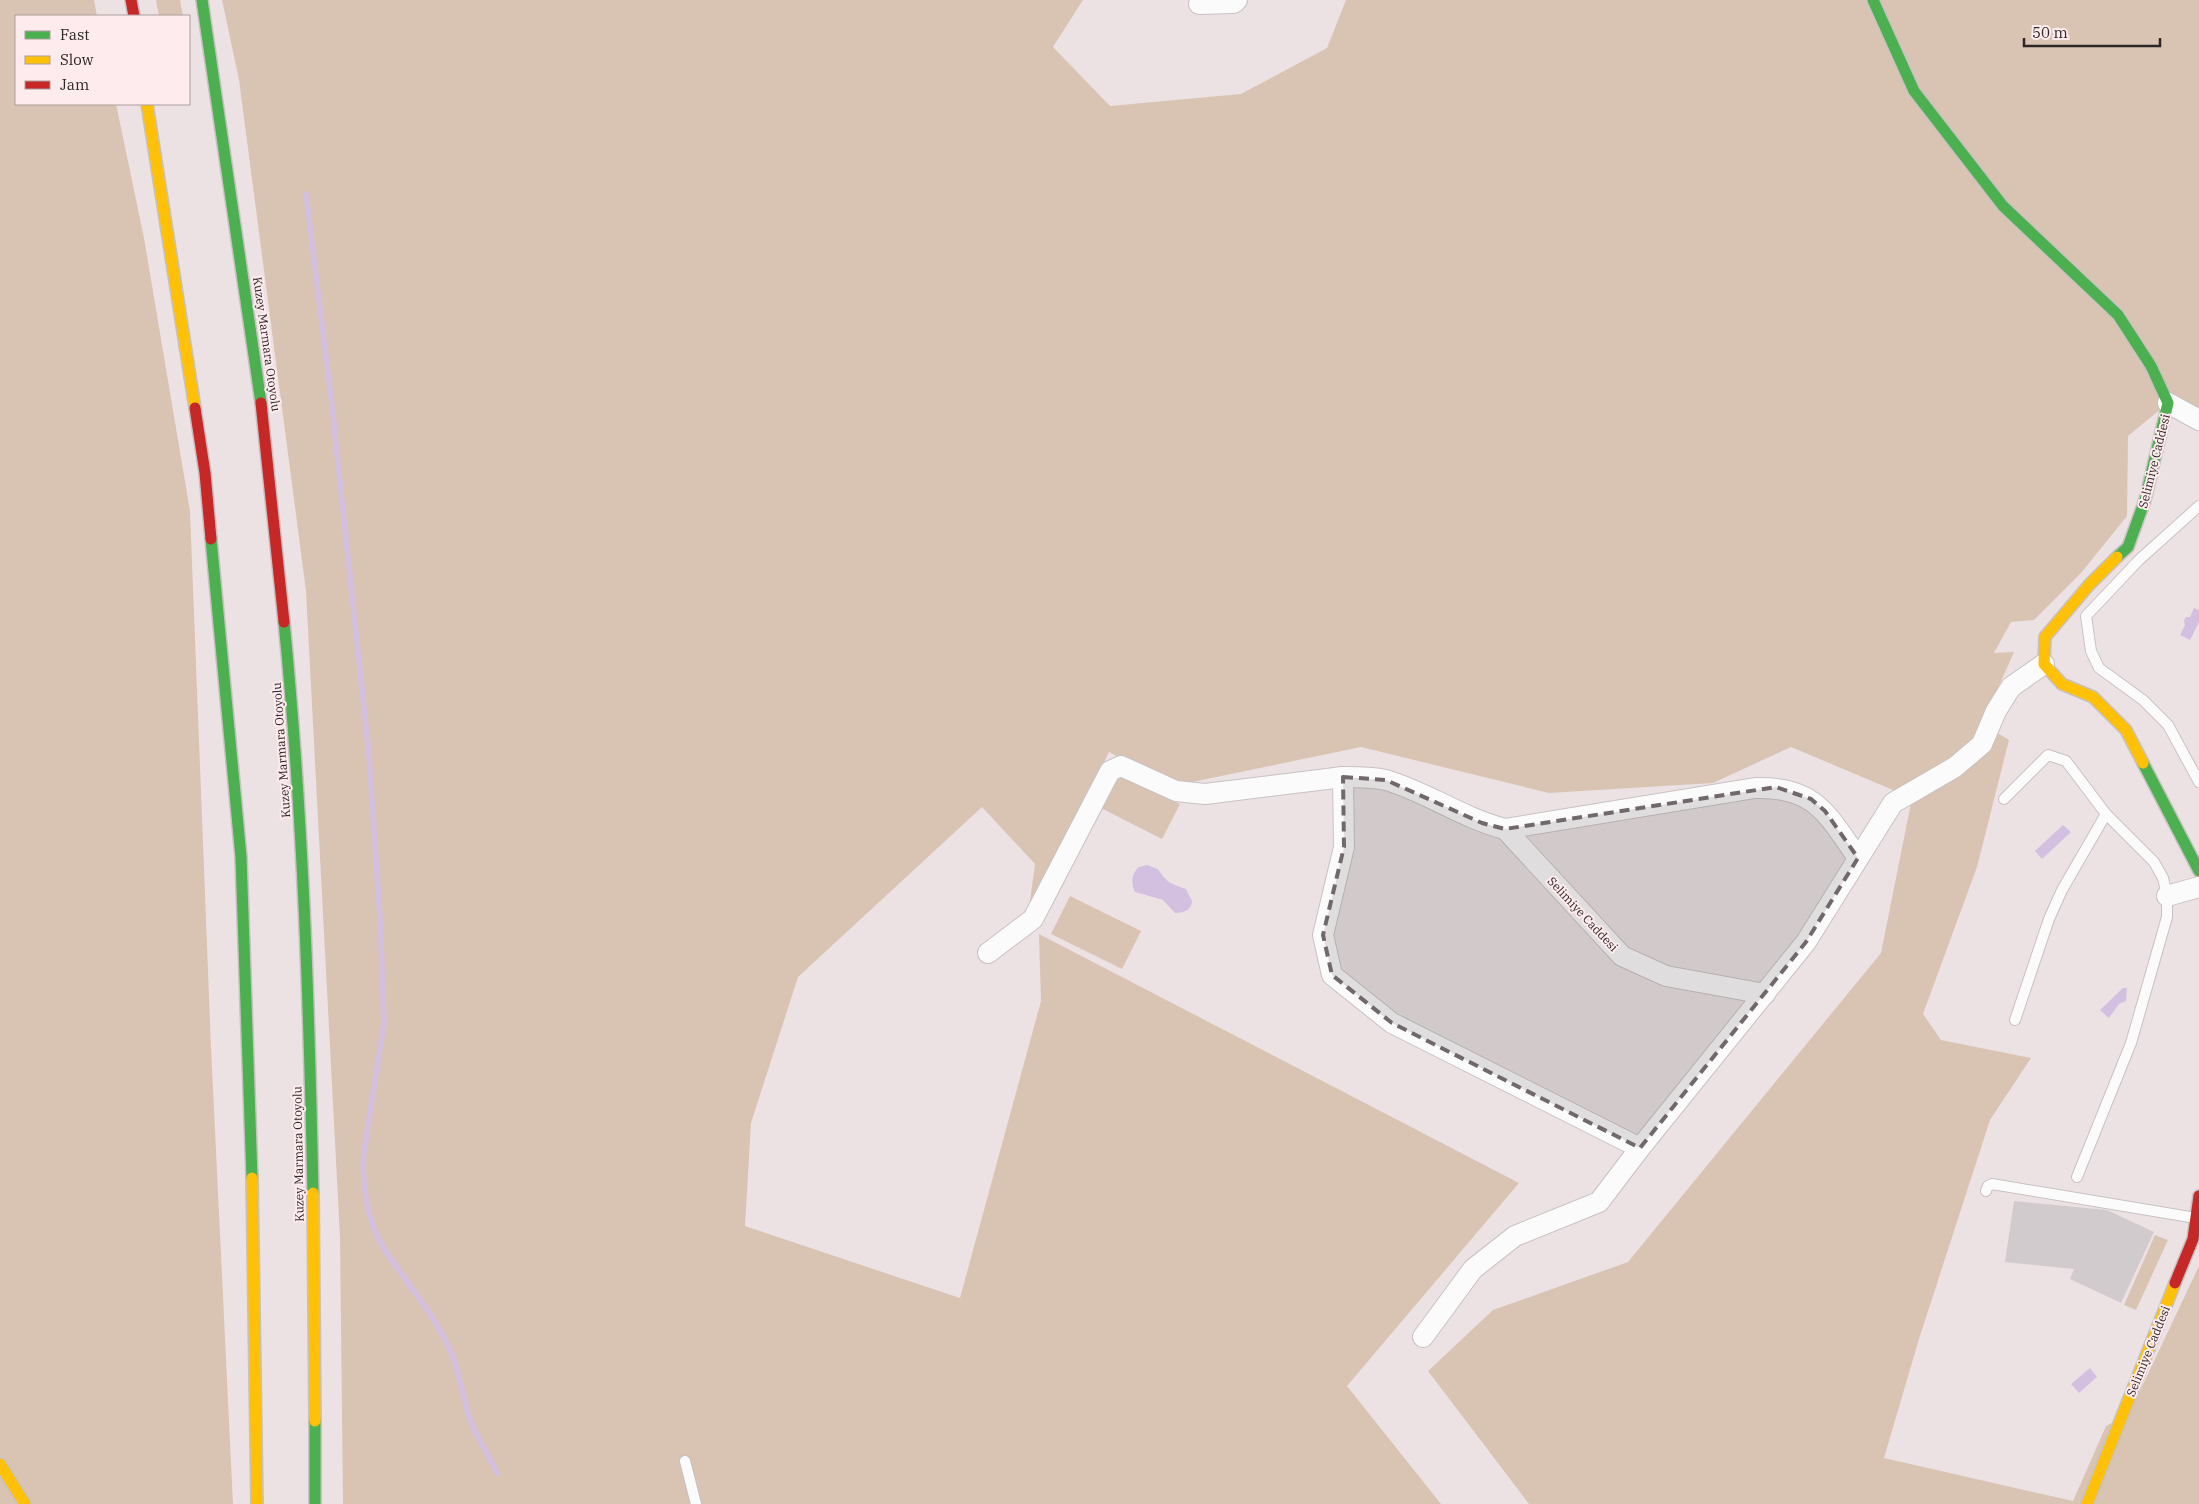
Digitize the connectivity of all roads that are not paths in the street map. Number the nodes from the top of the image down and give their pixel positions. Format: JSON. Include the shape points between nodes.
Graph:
{"nodes":[{"id":1,"x":131,"y":0,"type":"edge"},
{"id":2,"x":202,"y":0,"type":"edge"},
{"id":3,"x":1237,"y":0,"type":"edge"},
{"id":4,"x":1873,"y":0,"type":"edge"},
{"id":5,"x":1199,"y":4,"type":"dead end"},
{"id":6,"x":134,"y":15,"type":"edge"},
{"id":7,"x":147,"y":105,"type":"edge"},
{"id":8,"x":2168,"y":403,"type":"junction"},
{"id":9,"x":2199,"y":420,"type":"edge"},
{"id":10,"x":2199,"y":506,"type":"edge"},
{"id":11,"x":2044,"y":664,"type":"junction"},
{"id":12,"x":1343,"y":777,"type":"junction"},
{"id":13,"x":2199,"y":782,"type":"edge"},
{"id":14,"x":2004,"y":799,"type":"dead end"},
{"id":15,"x":2106,"y":814,"type":"junction"},
{"id":16,"x":1505,"y":829,"type":"junction"},
{"id":17,"x":1858,"y":858,"type":"junction"},
{"id":18,"x":2199,"y":871,"type":"edge"},
{"id":19,"x":2199,"y":888,"type":"edge"},
{"id":20,"x":2167,"y":896,"type":"junction"},
{"id":21,"x":988,"y":953,"type":"dead end"},
{"id":22,"x":1765,"y":994,"type":"junction"},
{"id":23,"x":2015,"y":1020,"type":"dead end"},
{"id":24,"x":1640,"y":1148,"type":"junction"},
{"id":25,"x":2077,"y":1177,"type":"dead end"},
{"id":26,"x":1986,"y":1191,"type":"dead end"},
{"id":27,"x":2199,"y":1196,"type":"edge"},
{"id":28,"x":2197,"y":1218,"type":"edge"},
{"id":29,"x":1423,"y":1337,"type":"dead end"},
{"id":30,"x":685,"y":1462,"type":"dead end"},
{"id":31,"x":0,"y":1464,"type":"edge"},
{"id":32,"x":25,"y":1504,"type":"edge"},
{"id":33,"x":257,"y":1504,"type":"edge"},
{"id":34,"x":315,"y":1504,"type":"edge"},
{"id":35,"x":696,"y":1504,"type":"edge"},
{"id":36,"x":2087,"y":1504,"type":"edge"}],
"edges":[{"from":1,"to":6,"type":"main road"},
{"from":2,"to":34,"type":"main road","name":"Kuzey Marmara Otoyolu","via":[[264,420],[293,709],[310,1040]]},
{"from":3,"to":5,"type":"street","via":[[1234,3]]},
{"from":4,"to":8,"type":"main road","name":"Selimiye Caddesi","via":[[1914,91],[2003,206],[2118,314],[2151,366]]},
{"from":7,"to":33,"type":"main road","via":[[206,474],[241,857],[252,1183]]},
{"from":8,"to":9,"type":"street"},
{"from":8,"to":11,"type":"main road","name":"Selimiye Caddesi","via":[[2145,500],[2128,547],[2089,585],[2045,637]]},
{"from":10,"to":13,"type":"lane","via":[[2139,560],[2086,616],[2091,651],[2099,668],[2143,700],[2168,725]]},
{"from":11,"to":17,"type":"street","via":[[2010,687],[1982,744],[1955,767],[1893,802]]},
{"from":11,"to":18,"type":"main road","via":[[2062,684],[2093,697],[2126,730]]},
{"from":12,"to":16,"type":"street","via":[[1386,780],[1482,823]]},
{"from":12,"to":21,"type":"street","via":[[1190,794],[1164,786],[1127,768],[1116,768],[1110,771],[1033,919]]},
{"from":12,"to":24,"type":"street","via":[[1344,846],[1323,935],[1332,975],[1392,1024]]},
{"from":14,"to":15,"type":"lane","via":[[2048,755],[2066,761]]},
{"from":15,"to":20,"type":"lane","via":[[2154,862],[2163,878]]},
{"from":15,"to":23,"type":"lane","via":[[2049,919]]},
{"from":16,"to":17,"type":"street","via":[[1776,787],[1810,799],[1825,811]]},
{"from":16,"to":22,"type":"street","name":"Selimiye Caddesi","via":[[1622,956],[1666,976]]},
{"from":17,"to":22,"type":"street","via":[[1806,942]]},
{"from":19,"to":20,"type":"street"},
{"from":20,"to":25,"type":"lane","via":[[2166,917],[2131,1043]]},
{"from":22,"to":24,"type":"street"},
{"from":24,"to":29,"type":"street","via":[[1599,1202],[1515,1236],[1474,1270]]},
{"from":26,"to":28,"type":"lane","via":[[1992,1184]]},
{"from":27,"to":28,"type":"main road","name":"Selimiye Caddesi"},
{"from":28,"to":36,"type":"main road","name":"Selimiye Caddesi","via":[[2193,1239]]},
{"from":30,"to":35,"type":"lane"},
{"from":31,"to":32,"type":"main road"}]}
